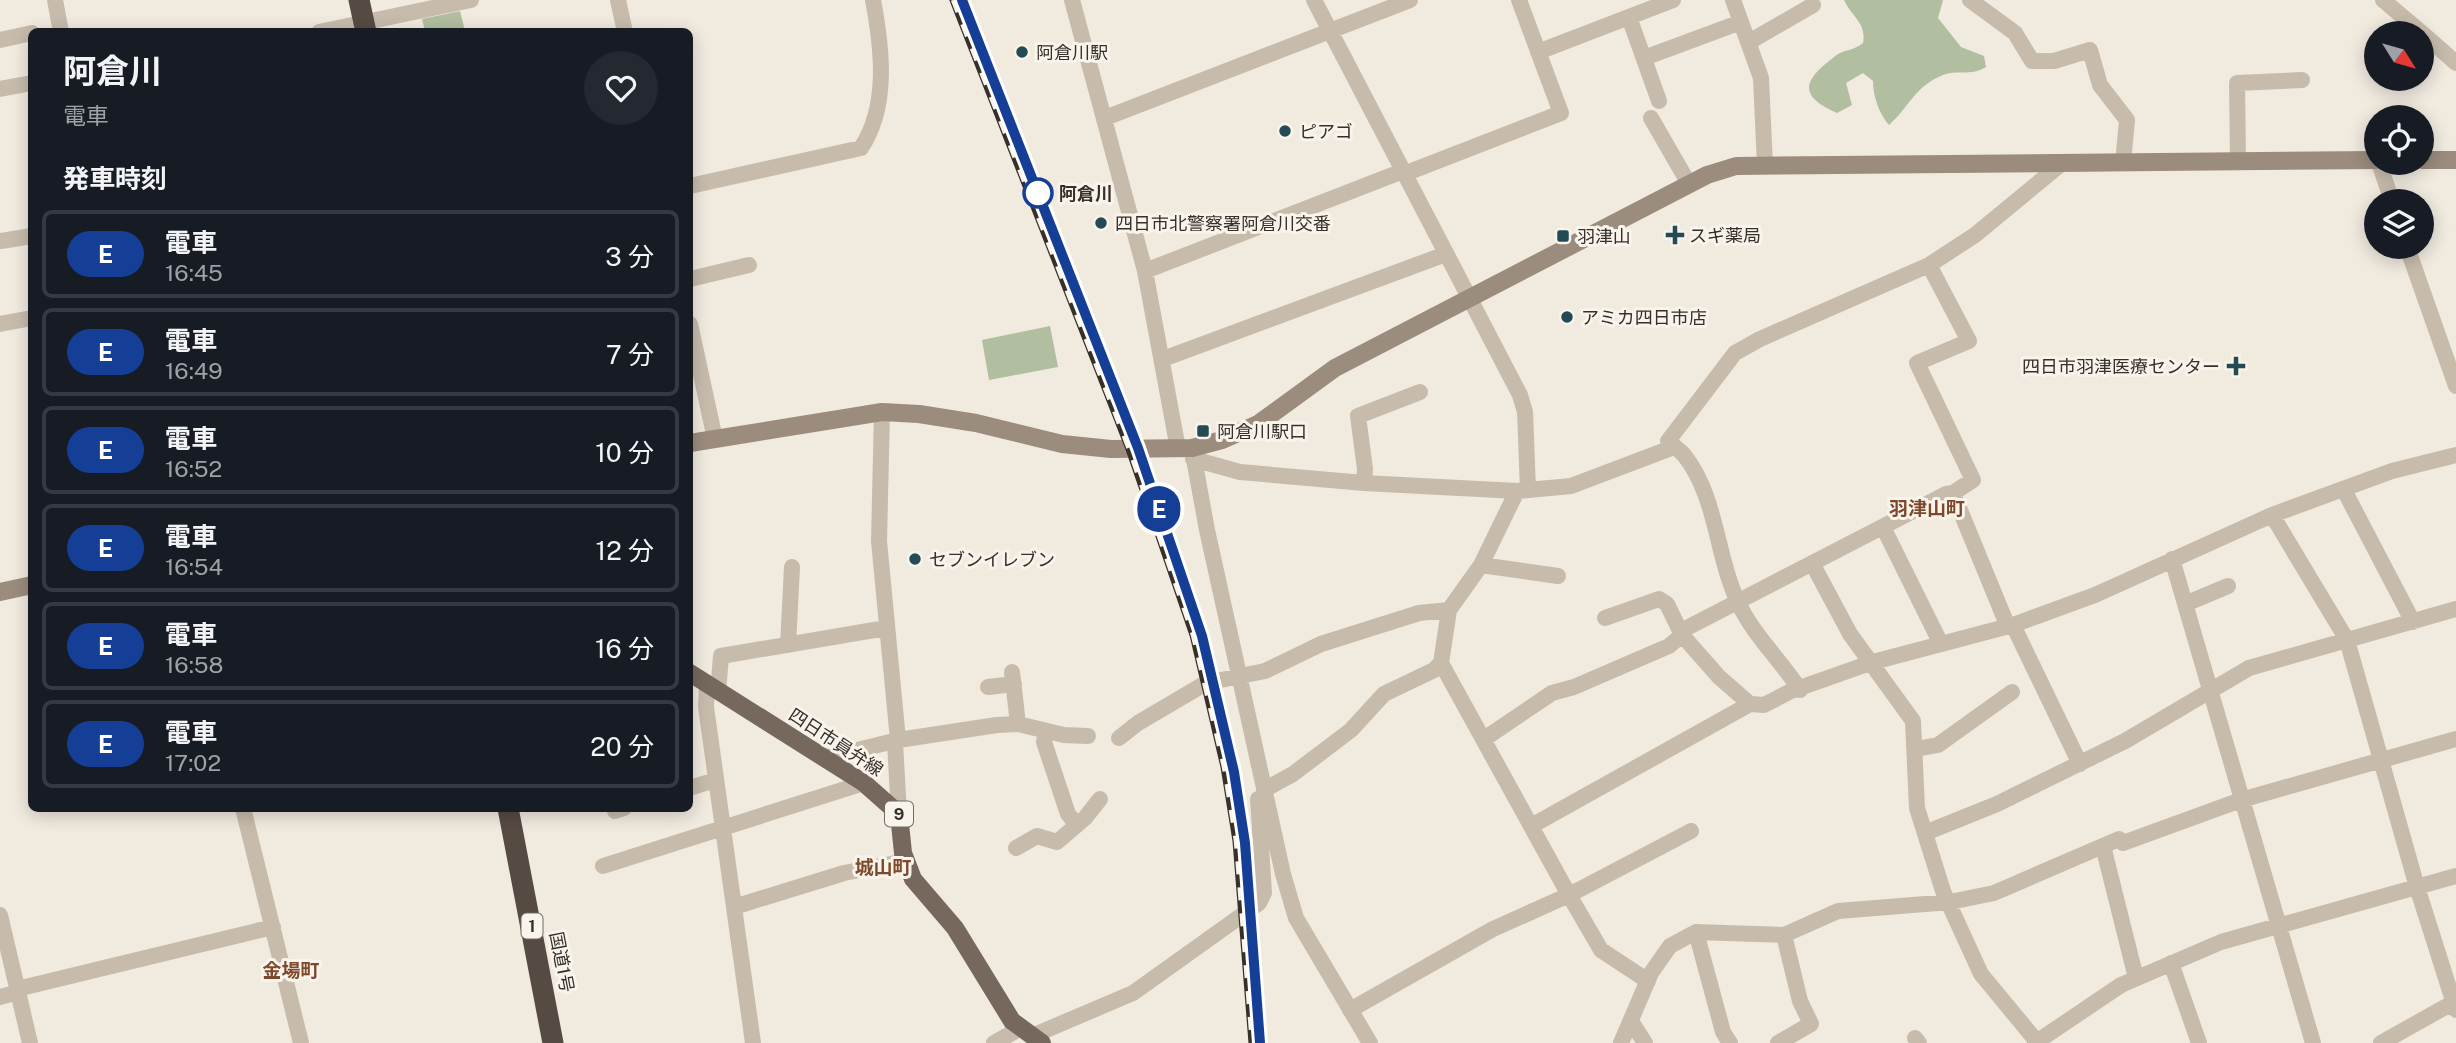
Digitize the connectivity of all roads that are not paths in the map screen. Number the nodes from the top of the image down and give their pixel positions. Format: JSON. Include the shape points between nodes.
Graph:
{"nodes":[{"id":1,"x":55,"y":0,"type":"edge"},
{"id":2,"x":359,"y":0,"type":"edge"},
{"id":3,"x":471,"y":0,"type":"edge"},
{"id":4,"x":618,"y":0,"type":"edge"},
{"id":5,"x":873,"y":0,"type":"edge"},
{"id":6,"x":1314,"y":0,"type":"edge"},
{"id":7,"x":1410,"y":0,"type":"edge"},
{"id":8,"x":1519,"y":0,"type":"edge"},
{"id":9,"x":1673,"y":0,"type":"edge"},
{"id":10,"x":1732,"y":0,"type":"edge"},
{"id":11,"x":1970,"y":0,"type":"edge"},
{"id":12,"x":2383,"y":0,"type":"edge"},
{"id":13,"x":1078,"y":2,"type":"edge"},
{"id":14,"x":1813,"y":5,"type":"dead end"},
{"id":15,"x":1629,"y":17,"type":"junction"},
{"id":16,"x":2408,"y":21,"type":"edge"},
{"id":17,"x":1741,"y":22,"type":"junction"},
{"id":18,"x":60,"y":28,"type":"edge"},
{"id":19,"x":365,"y":28,"type":"edge"},
{"id":20,"x":624,"y":28,"type":"edge"},
{"id":21,"x":1330,"y":30,"type":"junction"},
{"id":22,"x":28,"y":34,"type":"edge"},
{"id":23,"x":0,"y":40,"type":"edge"},
{"id":24,"x":1748,"y":42,"type":"junction"},
{"id":25,"x":2434,"y":44,"type":"edge"},
{"id":26,"x":1538,"y":52,"type":"junction"},
{"id":27,"x":1644,"y":58,"type":"junction"},
{"id":28,"x":2456,"y":63,"type":"edge"},
{"id":29,"x":2302,"y":80,"type":"dead end"},
{"id":30,"x":28,"y":84,"type":"edge"},
{"id":31,"x":0,"y":89,"type":"edge"},
{"id":32,"x":1659,"y":101,"type":"dead end"},
{"id":33,"x":1105,"y":118,"type":"junction"},
{"id":34,"x":1651,"y":118,"type":"dead end"},
{"id":35,"x":2238,"y":160,"type":"junction"},
{"id":36,"x":2434,"y":160,"type":"edge"},
{"id":37,"x":2456,"y":160,"type":"edge"},
{"id":38,"x":2364,"y":161,"type":"edge"},
{"id":39,"x":2123,"y":163,"type":"junction"},
{"id":40,"x":2061,"y":164,"type":"junction"},
{"id":41,"x":1765,"y":166,"type":"junction"},
{"id":42,"x":1403,"y":173,"type":"junction"},
{"id":43,"x":1689,"y":184,"type":"junction"},
{"id":44,"x":693,"y":185,"type":"edge"},
{"id":45,"x":28,"y":237,"type":"edge"},
{"id":46,"x":1,"y":241,"type":"edge"},
{"id":47,"x":1446,"y":254,"type":"junction"},
{"id":48,"x":2411,"y":259,"type":"edge"},
{"id":49,"x":749,"y":265,"type":"dead end"},
{"id":50,"x":1929,"y":265,"type":"junction"},
{"id":51,"x":1145,"y":271,"type":"junction"},
{"id":52,"x":693,"y":278,"type":"edge"},
{"id":53,"x":1470,"y":300,"type":"junction"},
{"id":54,"x":28,"y":319,"type":"edge"},
{"id":55,"x":0,"y":324,"type":"edge"},
{"id":56,"x":693,"y":338,"type":"edge"},
{"id":57,"x":1163,"y":359,"type":"junction"},
{"id":58,"x":2454,"y":376,"type":"edge"},
{"id":59,"x":1420,"y":392,"type":"dead end"},
{"id":60,"x":882,"y":412,"type":"junction"},
{"id":61,"x":715,"y":439,"type":"junction"},
{"id":62,"x":693,"y":443,"type":"edge"},
{"id":63,"x":1674,"y":447,"type":"junction"},
{"id":64,"x":1188,"y":452,"type":"junction"},
{"id":65,"x":2456,"y":455,"type":"edge"},
{"id":66,"x":1364,"y":483,"type":"junction"},
{"id":67,"x":1522,"y":490,"type":"junction"},
{"id":68,"x":2344,"y":490,"type":"junction"},
{"id":69,"x":1953,"y":493,"type":"junction"},
{"id":70,"x":2272,"y":515,"type":"junction"},
{"id":71,"x":1883,"y":527,"type":"junction"},
{"id":72,"x":2172,"y":559,"type":"junction"},
{"id":73,"x":1812,"y":563,"type":"junction"},
{"id":74,"x":1480,"y":565,"type":"junction"},
{"id":75,"x":792,"y":567,"type":"dead end"},
{"id":76,"x":1558,"y":576,"type":"dead end"},
{"id":77,"x":28,"y":586,"type":"edge"},
{"id":78,"x":2228,"y":586,"type":"dead end"},
{"id":79,"x":0,"y":592,"type":"edge"},
{"id":80,"x":1738,"y":601,"type":"junction"},
{"id":81,"x":2185,"y":604,"type":"junction"},
{"id":82,"x":1449,"y":610,"type":"junction"},
{"id":83,"x":2456,"y":610,"type":"edge"},
{"id":84,"x":1605,"y":618,"type":"dead end"},
{"id":85,"x":2413,"y":622,"type":"junction"},
{"id":86,"x":2010,"y":626,"type":"junction"},
{"id":87,"x":886,"y":628,"type":"junction"},
{"id":88,"x":1681,"y":633,"type":"junction"},
{"id":89,"x":2347,"y":640,"type":"junction"},
{"id":90,"x":1941,"y":644,"type":"junction"},
{"id":91,"x":788,"y":645,"type":"junction"},
{"id":92,"x":1873,"y":662,"type":"junction"},
{"id":93,"x":1441,"y":663,"type":"junction"},
{"id":94,"x":693,"y":675,"type":"edge"},
{"id":95,"x":1240,"y":676,"type":"junction"},
{"id":96,"x":988,"y":687,"type":"dead end"},
{"id":97,"x":713,"y":689,"type":"junction"},
{"id":98,"x":1800,"y":690,"type":"junction"},
{"id":99,"x":2210,"y":690,"type":"junction"},
{"id":100,"x":2012,"y":692,"type":"dead end"},
{"id":101,"x":1750,"y":704,"type":"junction"},
{"id":102,"x":1018,"y":724,"type":"junction"},
{"id":103,"x":1046,"y":731,"type":"junction"},
{"id":104,"x":1088,"y":736,"type":"dead end"},
{"id":105,"x":1119,"y":738,"type":"dead end"},
{"id":106,"x":1485,"y":739,"type":"junction"},
{"id":107,"x":2456,"y":739,"type":"edge"},
{"id":108,"x":897,"y":741,"type":"junction"},
{"id":109,"x":1916,"y":749,"type":"junction"},
{"id":110,"x":825,"y":758,"type":"junction"},
{"id":111,"x":2380,"y":760,"type":"junction"},
{"id":112,"x":2080,"y":764,"type":"junction"},
{"id":113,"x":715,"y":780,"type":"junction"},
{"id":114,"x":864,"y":783,"type":"junction"},
{"id":115,"x":693,"y":787,"type":"edge"},
{"id":116,"x":1265,"y":795,"type":"junction"},
{"id":117,"x":1100,"y":799,"type":"dead end"},
{"id":118,"x":2241,"y":800,"type":"junction"},
{"id":119,"x":244,"y":812,"type":"edge"},
{"id":120,"x":509,"y":812,"type":"edge"},
{"id":121,"x":899,"y":814,"type":"junction"},
{"id":122,"x":1077,"y":825,"type":"junction"},
{"id":123,"x":1532,"y":825,"type":"junction"},
{"id":124,"x":723,"y":830,"type":"junction"},
{"id":125,"x":1691,"y":831,"type":"dead end"},
{"id":126,"x":1924,"y":834,"type":"junction"},
{"id":127,"x":2102,"y":846,"type":"junction"},
{"id":128,"x":1016,"y":848,"type":"dead end"},
{"id":129,"x":906,"y":861,"type":"junction"},
{"id":130,"x":603,"y":866,"type":"dead end"},
{"id":131,"x":2456,"y":876,"type":"edge"},
{"id":132,"x":2417,"y":887,"type":"junction"},
{"id":133,"x":1569,"y":895,"type":"junction"},
{"id":134,"x":1950,"y":902,"type":"junction"},
{"id":135,"x":734,"y":907,"type":"junction"},
{"id":136,"x":0,"y":915,"type":"edge"},
{"id":137,"x":2278,"y":926,"type":"junction"},
{"id":138,"x":273,"y":927,"type":"junction"},
{"id":139,"x":1696,"y":932,"type":"junction"},
{"id":140,"x":1784,"y":935,"type":"junction"},
{"id":141,"x":2171,"y":963,"type":"junction"},
{"id":142,"x":2136,"y":978,"type":"junction"},
{"id":143,"x":1647,"y":981,"type":"junction"},
{"id":144,"x":18,"y":991,"type":"junction"},
{"id":145,"x":0,"y":997,"type":"edge"},
{"id":146,"x":2454,"y":1004,"type":"edge"},
{"id":147,"x":1350,"y":1010,"type":"junction"},
{"id":148,"x":1631,"y":1021,"type":"junction"},
{"id":149,"x":1031,"y":1036,"type":"edge"},
{"id":150,"x":30,"y":1043,"type":"edge"},
{"id":151,"x":301,"y":1043,"type":"edge"},
{"id":152,"x":553,"y":1043,"type":"edge"},
{"id":153,"x":753,"y":1043,"type":"edge"},
{"id":154,"x":994,"y":1043,"type":"edge"},
{"id":155,"x":1370,"y":1043,"type":"edge"},
{"id":156,"x":1621,"y":1043,"type":"edge"},
{"id":157,"x":1645,"y":1043,"type":"edge"},
{"id":158,"x":1730,"y":1043,"type":"edge"},
{"id":159,"x":1778,"y":1043,"type":"edge"},
{"id":160,"x":2036,"y":1043,"type":"edge"},
{"id":161,"x":2199,"y":1043,"type":"edge"},
{"id":162,"x":2313,"y":1043,"type":"edge"},
{"id":163,"x":2381,"y":1043,"type":"edge"}],
"edges":[{"from":1,"to":18,"type":"street"},
{"from":2,"to":19,"type":"highway"},
{"from":3,"to":19,"type":"street"},
{"from":4,"to":20,"type":"street"},
{"from":5,"to":44,"type":"street","via":[[883,87],[862,148]]},
{"from":6,"to":21,"type":"street"},
{"from":7,"to":21,"type":"street"},
{"from":8,"to":26,"type":"street"},
{"from":9,"to":15,"type":"street"},
{"from":10,"to":17,"type":"street"},
{"from":11,"to":39,"type":"street","via":[[2015,33],[2032,61],[2054,61],[2090,50],[2100,85],[2127,120]]},
{"from":12,"to":16,"type":"street"},
{"from":13,"to":33,"type":"street"},
{"from":14,"to":24,"type":"street"},
{"from":15,"to":26,"type":"street"},
{"from":15,"to":27,"type":"street"},
{"from":17,"to":24,"type":"street"},
{"from":17,"to":27,"type":"street"},
{"from":21,"to":33,"type":"street"},
{"from":21,"to":42,"type":"street"},
{"from":22,"to":23,"type":"street"},
{"from":24,"to":41,"type":"street","via":[[1761,78]]},
{"from":25,"to":28,"type":"street"},
{"from":26,"to":42,"type":"street","via":[[1561,113]]},
{"from":27,"to":32,"type":"street"},
{"from":29,"to":35,"type":"street","via":[[2237,83]]},
{"from":30,"to":31,"type":"street"},
{"from":33,"to":51,"type":"street"},
{"from":34,"to":43,"type":"street"},
{"from":35,"to":38,"type":"street"},
{"from":35,"to":39,"type":"street"},
{"from":36,"to":37,"type":"street"},
{"from":39,"to":40,"type":"street"},
{"from":40,"to":41,"type":"street"},
{"from":40,"to":50,"type":"street","via":[[1975,235]]},
{"from":41,"to":43,"type":"street","via":[[1736,166]]},
{"from":42,"to":47,"type":"street"},
{"from":42,"to":51,"type":"street"},
{"from":43,"to":53,"type":"street"},
{"from":45,"to":46,"type":"street"},
{"from":47,"to":53,"type":"street"},
{"from":47,"to":57,"type":"street"},
{"from":48,"to":58,"type":"street"},
{"from":49,"to":52,"type":"street"},
{"from":50,"to":63,"type":"street","via":[[1735,353],[1668,442]]},
{"from":50,"to":69,"type":"street","via":[[1969,341],[1917,363],[1973,480]]},
{"from":51,"to":57,"type":"street"},
{"from":53,"to":64,"type":"street","via":[[1335,368],[1250,428]]},
{"from":53,"to":67,"type":"street","via":[[1503,359],[1525,412]]},
{"from":54,"to":55,"type":"street"},
{"from":56,"to":61,"type":"street"},
{"from":57,"to":64,"type":"street"},
{"from":59,"to":66,"type":"street","via":[[1358,416]]},
{"from":60,"to":61,"type":"street"},
{"from":60,"to":64,"type":"street","via":[[976,423],[1062,444]]},
{"from":60,"to":87,"type":"street","via":[[879,541]]},
{"from":61,"to":62,"type":"street"},
{"from":63,"to":67,"type":"street","via":[[1571,486]]},
{"from":63,"to":80,"type":"street","via":[[1697,477]]},
{"from":64,"to":66,"type":"street","via":[[1240,472]]},
{"from":64,"to":95,"type":"street"},
{"from":65,"to":68,"type":"street"},
{"from":66,"to":67,"type":"street"},
{"from":67,"to":74,"type":"street"},
{"from":68,"to":70,"type":"street"},
{"from":68,"to":85,"type":"street"},
{"from":69,"to":71,"type":"street"},
{"from":69,"to":86,"type":"street"},
{"from":70,"to":72,"type":"street"},
{"from":70,"to":89,"type":"street"},
{"from":71,"to":73,"type":"street"},
{"from":71,"to":90,"type":"street"},
{"from":72,"to":81,"type":"street"},
{"from":72,"to":86,"type":"street","via":[[2095,595]]},
{"from":73,"to":80,"type":"street"},
{"from":73,"to":92,"type":"street","via":[[1850,634]]},
{"from":74,"to":76,"type":"street"},
{"from":74,"to":82,"type":"street"},
{"from":75,"to":91,"type":"street"},
{"from":77,"to":79,"type":"street"},
{"from":78,"to":81,"type":"street"},
{"from":80,"to":88,"type":"street"},
{"from":80,"to":98,"type":"street","via":[[1753,629]]},
{"from":81,"to":99,"type":"street"},
{"from":82,"to":93,"type":"street"},
{"from":82,"to":95,"type":"street","via":[[1419,613],[1321,644],[1265,671]]},
{"from":83,"to":85,"type":"street"},
{"from":84,"to":88,"type":"street","via":[[1659,599],[1667,604]]},
{"from":85,"to":89,"type":"street"},
{"from":86,"to":90,"type":"street"},
{"from":86,"to":112,"type":"street"},
{"from":87,"to":91,"type":"street"},
{"from":87,"to":108,"type":"street"},
{"from":88,"to":101,"type":"street"},
{"from":88,"to":106,"type":"street","via":[[1669,646],[1552,693]]},
{"from":89,"to":99,"type":"street","via":[[2249,668]]},
{"from":89,"to":111,"type":"street"},
{"from":90,"to":92,"type":"street"},
{"from":91,"to":97,"type":"street","via":[[721,656]]},
{"from":92,"to":98,"type":"street"},
{"from":92,"to":109,"type":"street","via":[[1913,721]]},
{"from":93,"to":106,"type":"street"},
{"from":93,"to":116,"type":"street","via":[[1384,694],[1344,736]]},
{"from":94,"to":97,"type":"main road","name":"四日市員弁線","number":"9"},
{"from":95,"to":105,"type":"street","via":[[1206,683]]},
{"from":95,"to":116,"type":"street"},
{"from":96,"to":102,"type":"street","via":[[1013,678]]},
{"from":97,"to":110,"type":"main road","name":"四日市員弁線","number":"9"},
{"from":97,"to":113,"type":"street","via":[[705,707]]},
{"from":98,"to":101,"type":"street","via":[[1764,705]]},
{"from":99,"to":112,"type":"street"},
{"from":99,"to":118,"type":"street"},
{"from":100,"to":109,"type":"street","via":[[1938,745]]},
{"from":101,"to":123,"type":"street"},
{"from":102,"to":103,"type":"street"},
{"from":102,"to":108,"type":"street"},
{"from":103,"to":104,"type":"street"},
{"from":103,"to":122,"type":"street","via":[[1044,743]]},
{"from":106,"to":123,"type":"street"},
{"from":107,"to":111,"type":"street"},
{"from":108,"to":110,"type":"street"},
{"from":108,"to":121,"type":"street"},
{"from":109,"to":126,"type":"street","via":[[1917,808]]},
{"from":110,"to":114,"type":"main road","name":"四日市員弁線","number":"9"},
{"from":111,"to":118,"type":"street"},
{"from":111,"to":132,"type":"street"},
{"from":112,"to":126,"type":"street"},
{"from":113,"to":115,"type":"street"},
{"from":113,"to":124,"type":"street"},
{"from":114,"to":121,"type":"main road","name":"四日市員弁線","number":"9"},
{"from":114,"to":124,"type":"street"},
{"from":116,"to":147,"type":"street","via":[[1296,918]]},
{"from":116,"to":149,"type":"street","via":[[1258,799],[1264,893],[1259,902],[1133,993]]},
{"from":117,"to":122,"type":"street"},
{"from":118,"to":127,"type":"street","via":[[2123,843],[2119,839]]},
{"from":118,"to":137,"type":"street"},
{"from":119,"to":138,"type":"street"},
{"from":120,"to":152,"type":"highway","name":"国道1号","number":"1"},
{"from":121,"to":129,"type":"main road","number":"9"},
{"from":122,"to":128,"type":"street","via":[[1057,842],[1037,836]]},
{"from":123,"to":133,"type":"street"},
{"from":124,"to":130,"type":"street"},
{"from":124,"to":135,"type":"street"},
{"from":125,"to":133,"type":"street"},
{"from":126,"to":134,"type":"street"},
{"from":127,"to":134,"type":"street","via":[[1994,893]]},
{"from":127,"to":142,"type":"street"},
{"from":129,"to":135,"type":"street","via":[[844,873]]},
{"from":129,"to":149,"type":"main road","number":"9","via":[[913,879],[955,928],[996,1000]]},
{"from":131,"to":132,"type":"street"},
{"from":132,"to":137,"type":"street"},
{"from":132,"to":146,"type":"street"},
{"from":133,"to":143,"type":"street","via":[[1601,950]]},
{"from":133,"to":147,"type":"street","via":[[1493,929]]},
{"from":134,"to":140,"type":"street","via":[[1838,911]]},
{"from":134,"to":160,"type":"street","via":[[1981,974]]},
{"from":135,"to":153,"type":"street"},
{"from":136,"to":144,"type":"street"},
{"from":137,"to":141,"type":"street"},
{"from":137,"to":162,"type":"street"},
{"from":138,"to":144,"type":"street"},
{"from":138,"to":151,"type":"street"},
{"from":139,"to":140,"type":"street"},
{"from":139,"to":143,"type":"street","via":[[1670,946]]},
{"from":139,"to":158,"type":"street"},
{"from":140,"to":159,"type":"street","via":[[1800,1001],[1811,1024]]},
{"from":141,"to":142,"type":"street"},
{"from":141,"to":161,"type":"street"},
{"from":142,"to":160,"type":"street"},
{"from":143,"to":148,"type":"street"},
{"from":144,"to":145,"type":"street"},
{"from":144,"to":150,"type":"street"},
{"from":146,"to":163,"type":"street"},
{"from":147,"to":155,"type":"street"},
{"from":148,"to":156,"type":"street"},
{"from":148,"to":157,"type":"street"},
{"from":149,"to":154,"type":"street"}]}
